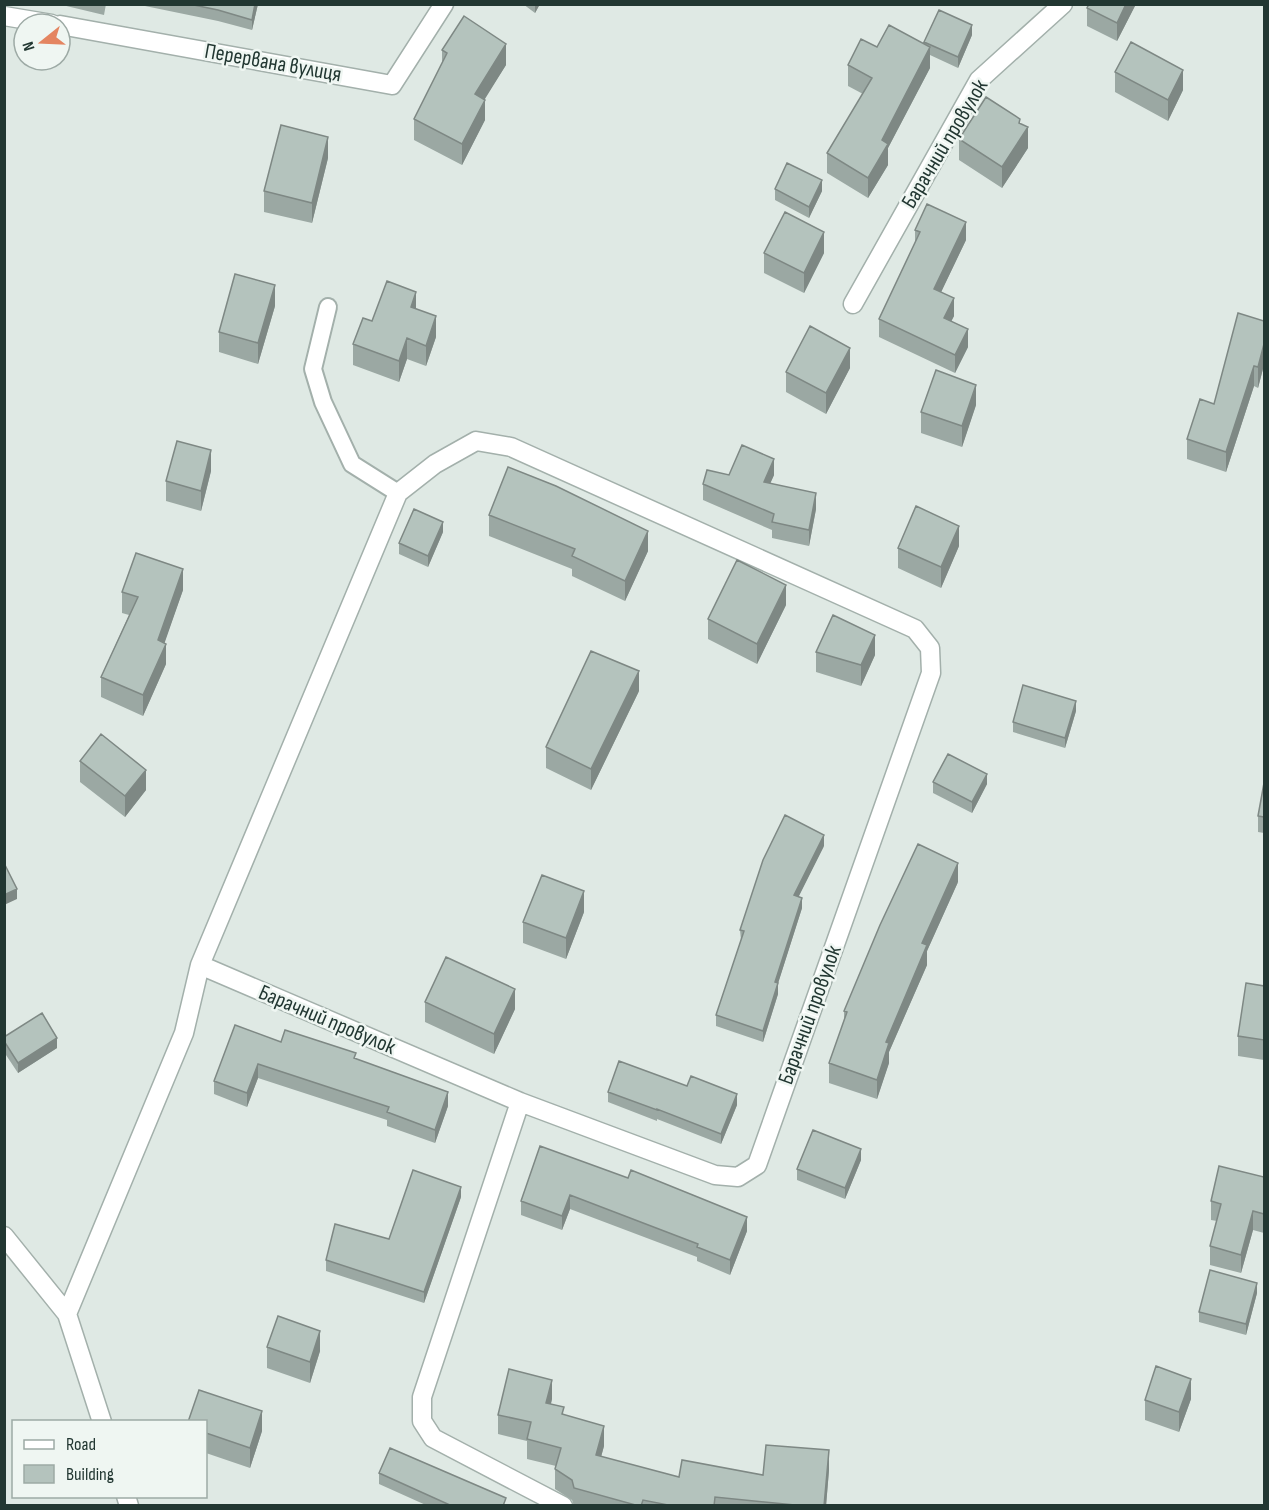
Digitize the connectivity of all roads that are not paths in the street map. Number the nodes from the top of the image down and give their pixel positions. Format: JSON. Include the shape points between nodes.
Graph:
{"nodes":[{"id":1,"x":444,"y":4,"type":"edge"},
{"id":2,"x":1063,"y":4,"type":"edge"},
{"id":3,"x":72,"y":28,"type":"edge"},
{"id":4,"x":853,"y":304,"type":"dead end"},
{"id":5,"x":328,"y":306,"type":"dead end"},
{"id":6,"x":398,"y":493,"type":"junction"},
{"id":7,"x":200,"y":965,"type":"junction"},
{"id":8,"x":520,"y":1102,"type":"junction"},
{"id":9,"x":4,"y":1236,"type":"edge"},
{"id":10,"x":67,"y":1314,"type":"junction"},
{"id":11,"x":101,"y":1420,"type":"edge"},
{"id":12,"x":562,"y":1506,"type":"edge"}],
"edges":[{"from":1,"to":3,"type":"street","name":"Перервана вулиця","via":[[392,84]]},
{"from":2,"to":4,"type":"street","name":"Барачний провулок","via":[[979,80]]},
{"from":5,"to":6,"type":"lane","via":[[313,369],[323,402],[352,464]]},
{"from":6,"to":7,"type":"street"},
{"from":6,"to":8,"type":"street","name":"Барачний провулок","via":[[435,464],[476,441],[511,447],[915,629],[930,648],[931,673],[757,1166],[738,1177],[715,1175]]},
{"from":7,"to":8,"type":"street","name":"Барачний провулок"},
{"from":7,"to":10,"type":"street","via":[[184,1033]]},
{"from":8,"to":12,"type":"street","via":[[422,1397],[422,1420],[433,1438]]},
{"from":9,"to":10,"type":"street"},
{"from":10,"to":11,"type":"street"}]}
